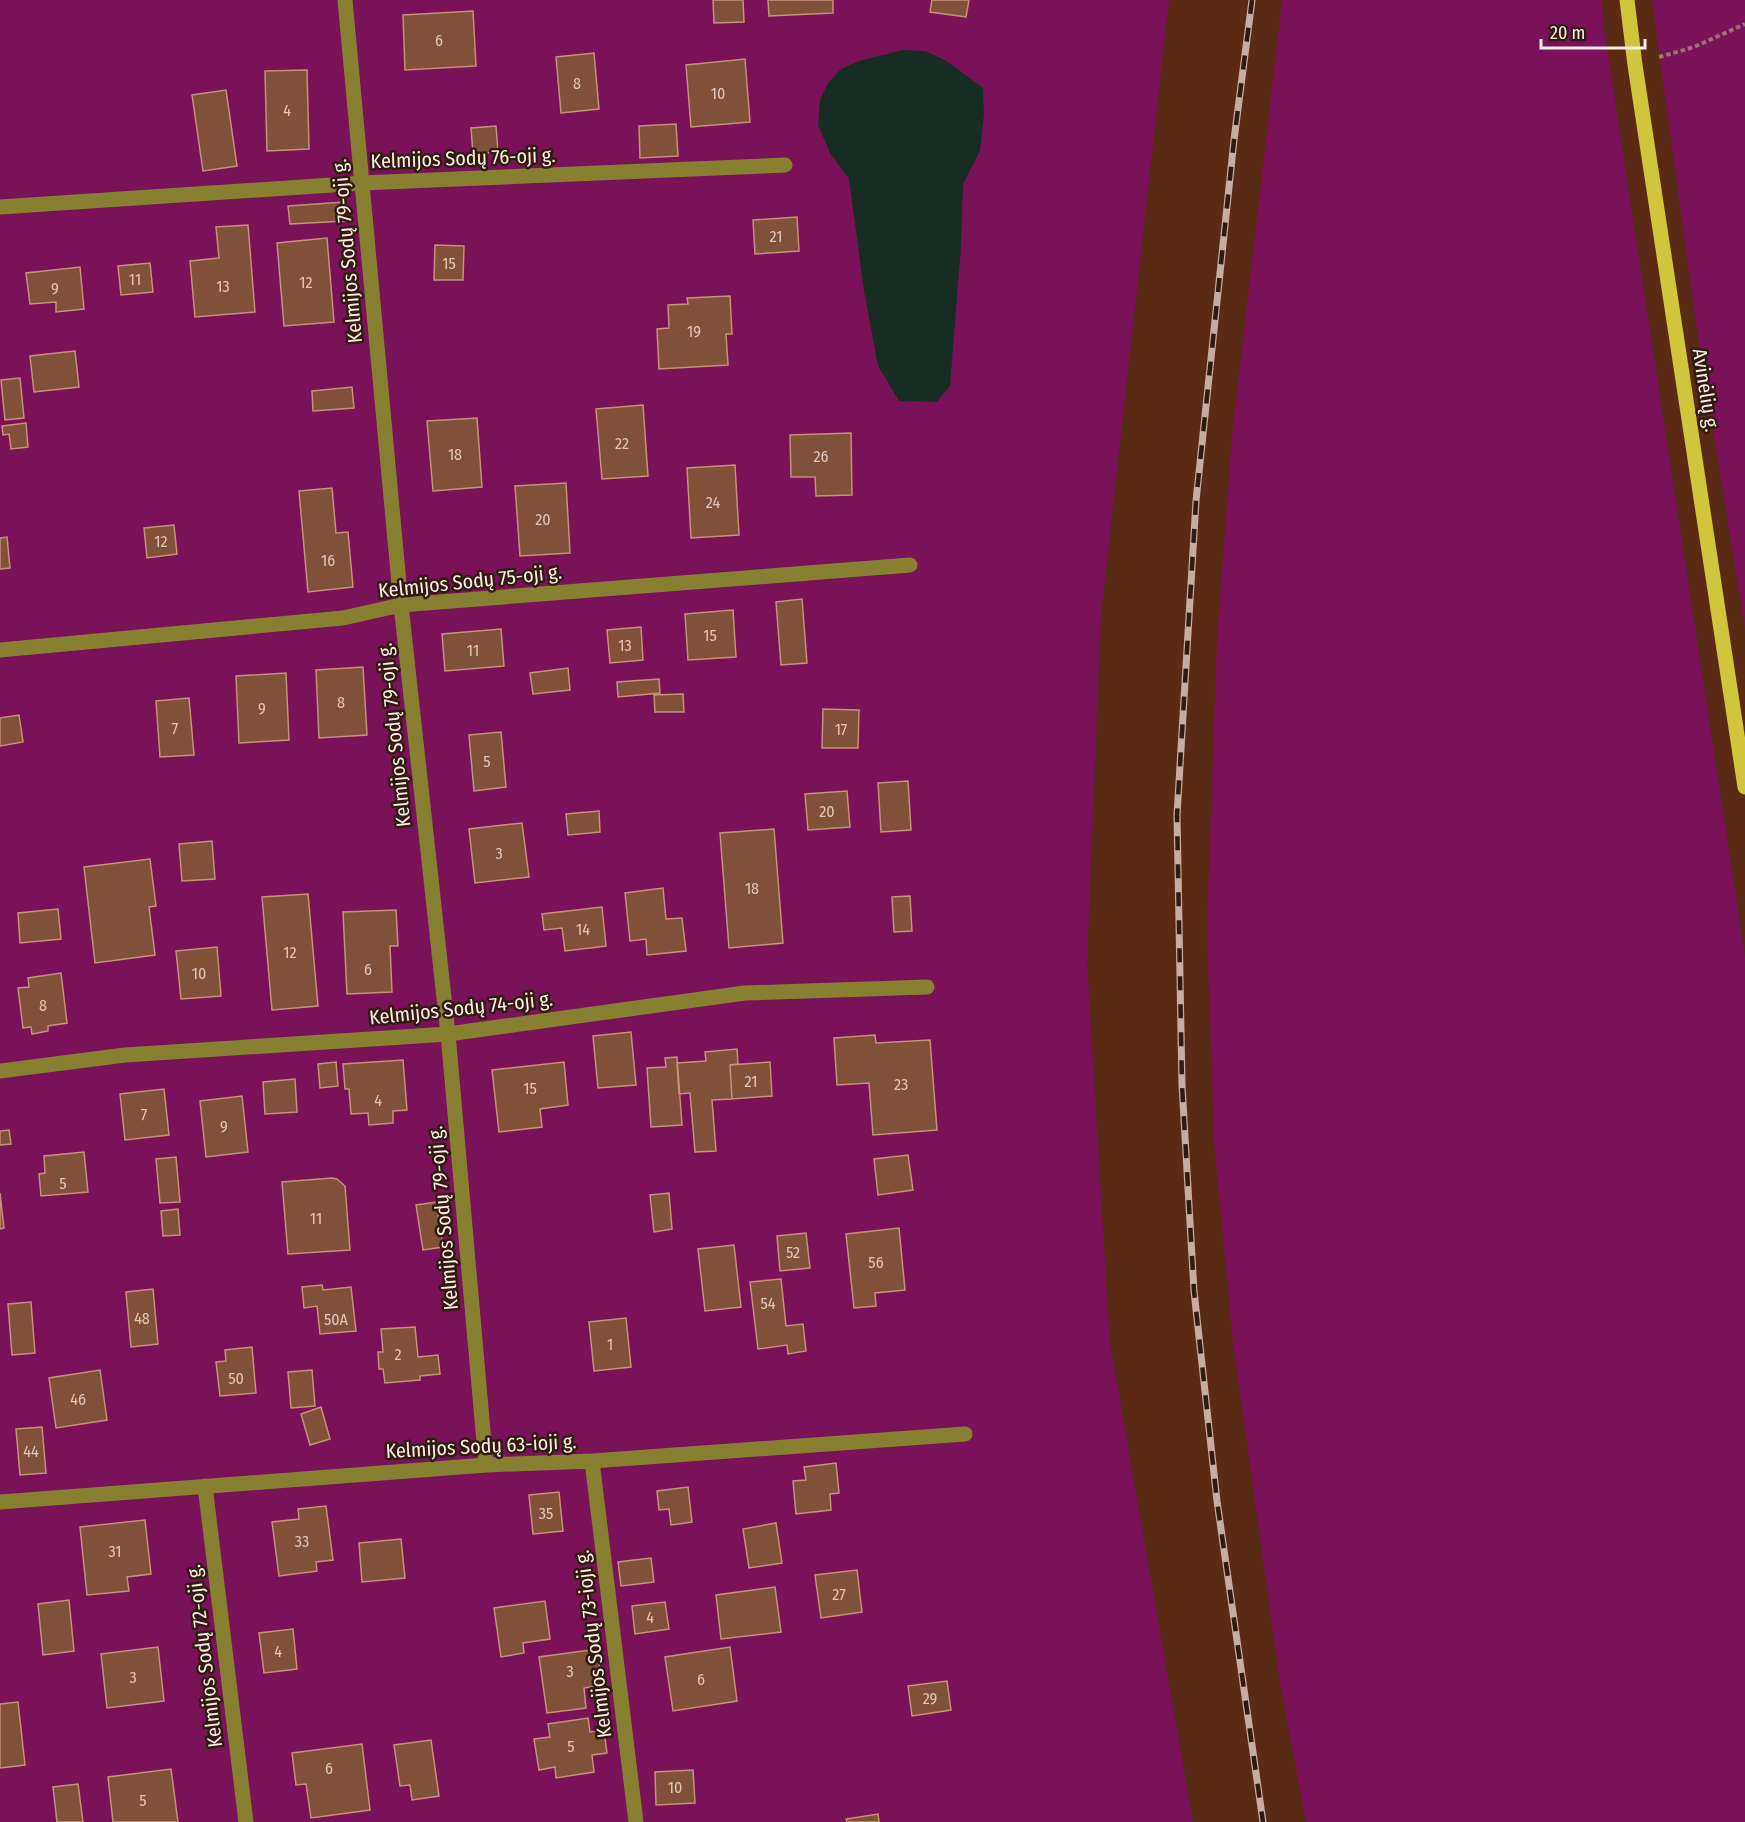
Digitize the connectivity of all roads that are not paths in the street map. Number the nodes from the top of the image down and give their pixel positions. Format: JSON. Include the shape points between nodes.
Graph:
{"nodes":[{"id":1,"x":345,"y":0,"type":"edge"},
{"id":2,"x":1627,"y":0,"type":"edge"},
{"id":3,"x":785,"y":165,"type":"dead end"},
{"id":4,"x":362,"y":183,"type":"junction"},
{"id":5,"x":0,"y":207,"type":"edge"},
{"id":6,"x":910,"y":565,"type":"dead end"},
{"id":7,"x":401,"y":605,"type":"junction"},
{"id":8,"x":0,"y":650,"type":"edge"},
{"id":9,"x":1745,"y":787,"type":"edge"},
{"id":10,"x":927,"y":987,"type":"dead end"},
{"id":11,"x":448,"y":1034,"type":"junction"},
{"id":12,"x":0,"y":1071,"type":"edge"},
{"id":13,"x":965,"y":1434,"type":"dead end"},
{"id":14,"x":592,"y":1461,"type":"junction"},
{"id":15,"x":486,"y":1465,"type":"junction"},
{"id":16,"x":205,"y":1486,"type":"junction"},
{"id":17,"x":0,"y":1502,"type":"edge"},
{"id":18,"x":246,"y":1822,"type":"edge"},
{"id":19,"x":636,"y":1822,"type":"edge"}],
"edges":[{"from":1,"to":4,"type":"street","name":"Kelmijos Sodų 79-oji g."},
{"from":2,"to":9,"type":"main road","name":"Avinėlių g."},
{"from":3,"to":4,"type":"street","name":"Kelmijos Sodų 76-oji g."},
{"from":4,"to":5,"type":"street","name":"Kelmijos Sodų 76-oji g."},
{"from":4,"to":7,"type":"street","name":"Kelmijos Sodų 79-oji g."},
{"from":6,"to":7,"type":"street","name":"Kelmijos Sodų 75-oji g."},
{"from":7,"to":8,"type":"street","name":"Kelmijos Sodų 75-oji g.","via":[[343,618]]},
{"from":7,"to":11,"type":"street","name":"Kelmijos Sodų 79-oji g."},
{"from":10,"to":11,"type":"street","name":"Kelmijos Sodų 74-oji g.","via":[[745,993]]},
{"from":11,"to":12,"type":"street","name":"Kelmijos Sodų 74-oji g.","via":[[125,1055]]},
{"from":11,"to":15,"type":"street","name":"Kelmijos Sodų 79-oji g."},
{"from":13,"to":14,"type":"street","name":"Kelmijos Sodų 63-ioji g."},
{"from":14,"to":15,"type":"street","name":"Kelmijos Sodų 63-ioji g."},
{"from":14,"to":19,"type":"street","name":"Kelmijos Sodų 73-ioji g."},
{"from":15,"to":16,"type":"street","name":"Kelmijos Sodų 63-ioji g."},
{"from":16,"to":17,"type":"street","name":"Kelmijos Sodų 63-ioji g."},
{"from":16,"to":18,"type":"street","name":"Kelmijos Sodų 72-oji g."}]}
